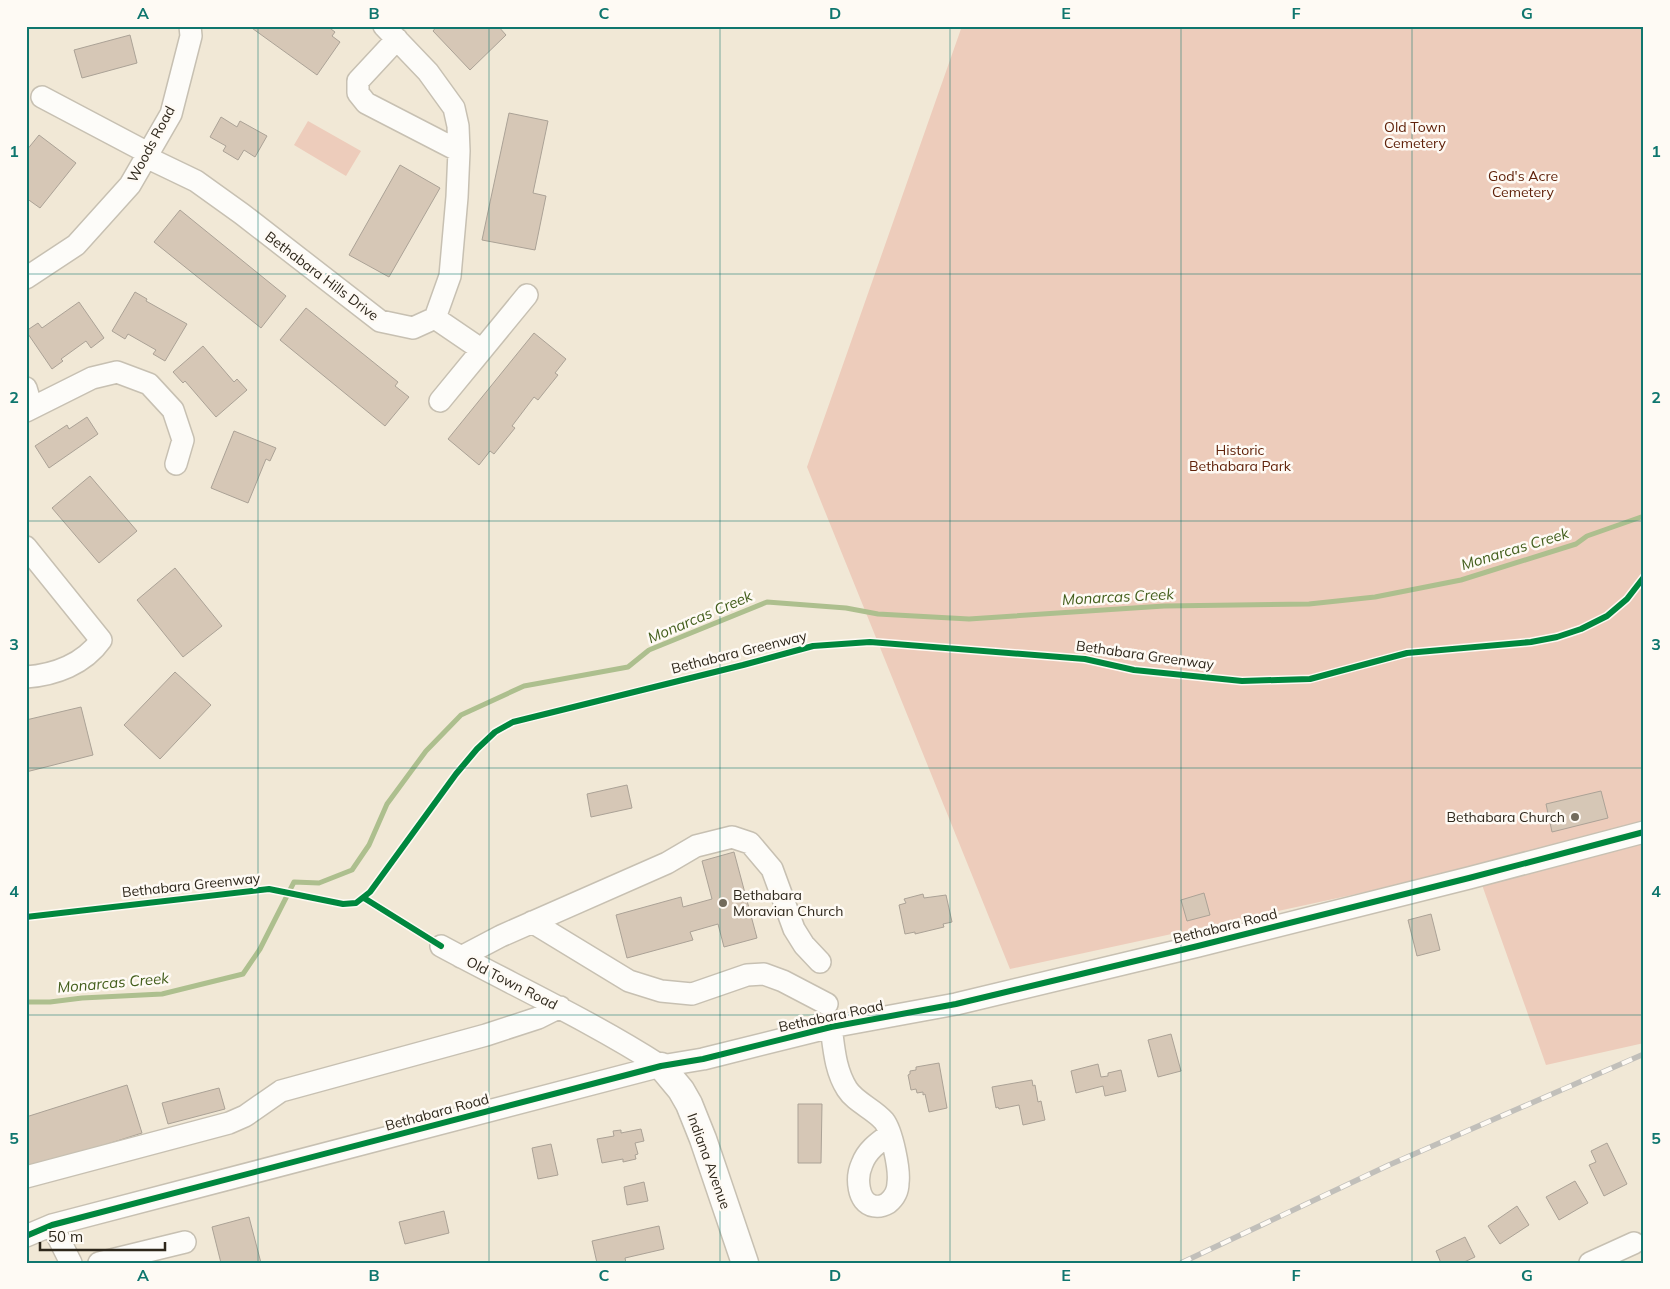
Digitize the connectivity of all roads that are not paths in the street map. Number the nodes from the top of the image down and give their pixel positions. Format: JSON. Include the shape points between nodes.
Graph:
{"nodes":[{"id":1,"x":190,"y":26,"type":"edge"},
{"id":2,"x":390,"y":33,"type":"edge"},
{"id":3,"x":42,"y":98,"type":"dead end"},
{"id":4,"x":459,"y":151,"type":"junction"},
{"id":5,"x":147,"y":155,"type":"junction"},
{"id":6,"x":26,"y":278,"type":"edge"},
{"id":7,"x":527,"y":295,"type":"dead end"},
{"id":8,"x":435,"y":318,"type":"junction"},
{"id":9,"x":482,"y":350,"type":"junction"},
{"id":10,"x":26,"y":388,"type":"edge"},
{"id":11,"x":440,"y":401,"type":"dead end"},
{"id":12,"x":26,"y":410,"type":"edge"},
{"id":13,"x":176,"y":464,"type":"dead end"},
{"id":14,"x":26,"y":547,"type":"edge"},
{"id":15,"x":26,"y":676,"type":"edge"},
{"id":16,"x":1644,"y":832,"type":"edge"},
{"id":17,"x":532,"y":922,"type":"junction"},
{"id":18,"x":441,"y":946,"type":"dead end"},
{"id":19,"x":461,"y":957,"type":"junction"},
{"id":20,"x":820,"y":962,"type":"dead end"},
{"id":21,"x":827,"y":1004,"type":"dead end"},
{"id":22,"x":560,"y":1007,"type":"junction"},
{"id":23,"x":831,"y":1027,"type":"junction"},
{"id":24,"x":661,"y":1066,"type":"junction"},
{"id":25,"x":890,"y":1134,"type":"dead end"},
{"id":26,"x":26,"y":1178,"type":"edge"},
{"id":27,"x":52,"y":1225,"type":"junction"},
{"id":28,"x":26,"y":1236,"type":"edge"},
{"id":29,"x":185,"y":1242,"type":"dead end"},
{"id":30,"x":1634,"y":1243,"type":"dead end"},
{"id":31,"x":71,"y":1263,"type":"edge"},
{"id":32,"x":98,"y":1263,"type":"edge"},
{"id":33,"x":745,"y":1263,"type":"edge"},
{"id":34,"x":1590,"y":1263,"type":"edge"}],
"edges":[{"from":1,"to":5,"type":"street","name":"Woods Road","via":[[191,36],[171,114]]},
{"from":2,"to":4,"type":"street","via":[[428,72],[454,108]]},
{"from":2,"to":4,"type":"street","via":[[358,81],[358,93],[366,103]]},
{"from":3,"to":5,"type":"street","name":"Bethabara Hills Drive"},
{"from":4,"to":8,"type":"street","via":[[450,276]]},
{"from":5,"to":6,"type":"street","name":"Woods Road","via":[[130,185],[76,245]]},
{"from":5,"to":8,"type":"street","name":"Bethabara Hills Drive","via":[[196,181],[380,321],[413,328]]},
{"from":7,"to":9,"type":"street"},
{"from":8,"to":9,"type":"street"},
{"from":9,"to":11,"type":"street"},
{"from":10,"to":12,"type":"street","via":[[29,398]]},
{"from":12,"to":13,"type":"street","via":[[92,378],[117,372],[149,384],[173,410],[183,440]]},
{"from":14,"to":15,"type":"street","via":[[101,640],[84,659],[69,667]]},
{"from":16,"to":23,"type":"street","name":"Bethabara Road","via":[[956,1004]]},
{"from":17,"to":19,"type":"street"},
{"from":17,"to":20,"type":"street","via":[[667,863],[696,846],[732,837],[750,843],[772,869],[794,929]]},
{"from":17,"to":21,"type":"street","via":[[629,981],[661,991],[692,994],[746,974],[764,974],[783,980]]},
{"from":18,"to":19,"type":"street","name":"Old Town Road"},
{"from":19,"to":22,"type":"street","name":"Old Town Road"},
{"from":22,"to":24,"type":"street","name":"Old Town Road"},
{"from":22,"to":26,"type":"street","via":[[538,1018],[486,1035],[281,1091],[229,1123]]},
{"from":23,"to":24,"type":"street","name":"Bethabara Road","via":[[703,1059]]},
{"from":23,"to":25,"type":"street","via":[[836,1064],[847,1090],[884,1122]]},
{"from":24,"to":27,"type":"street","name":"Bethabara Road"},
{"from":24,"to":33,"type":"main road","name":"Indiana Avenue","via":[[682,1090],[689,1104]]},
{"from":27,"to":28,"type":"street","name":"Bethabara Road"},
{"from":27,"to":31,"type":"street"},
{"from":29,"to":32,"type":"street"},
{"from":30,"to":34,"type":"street"}]}
